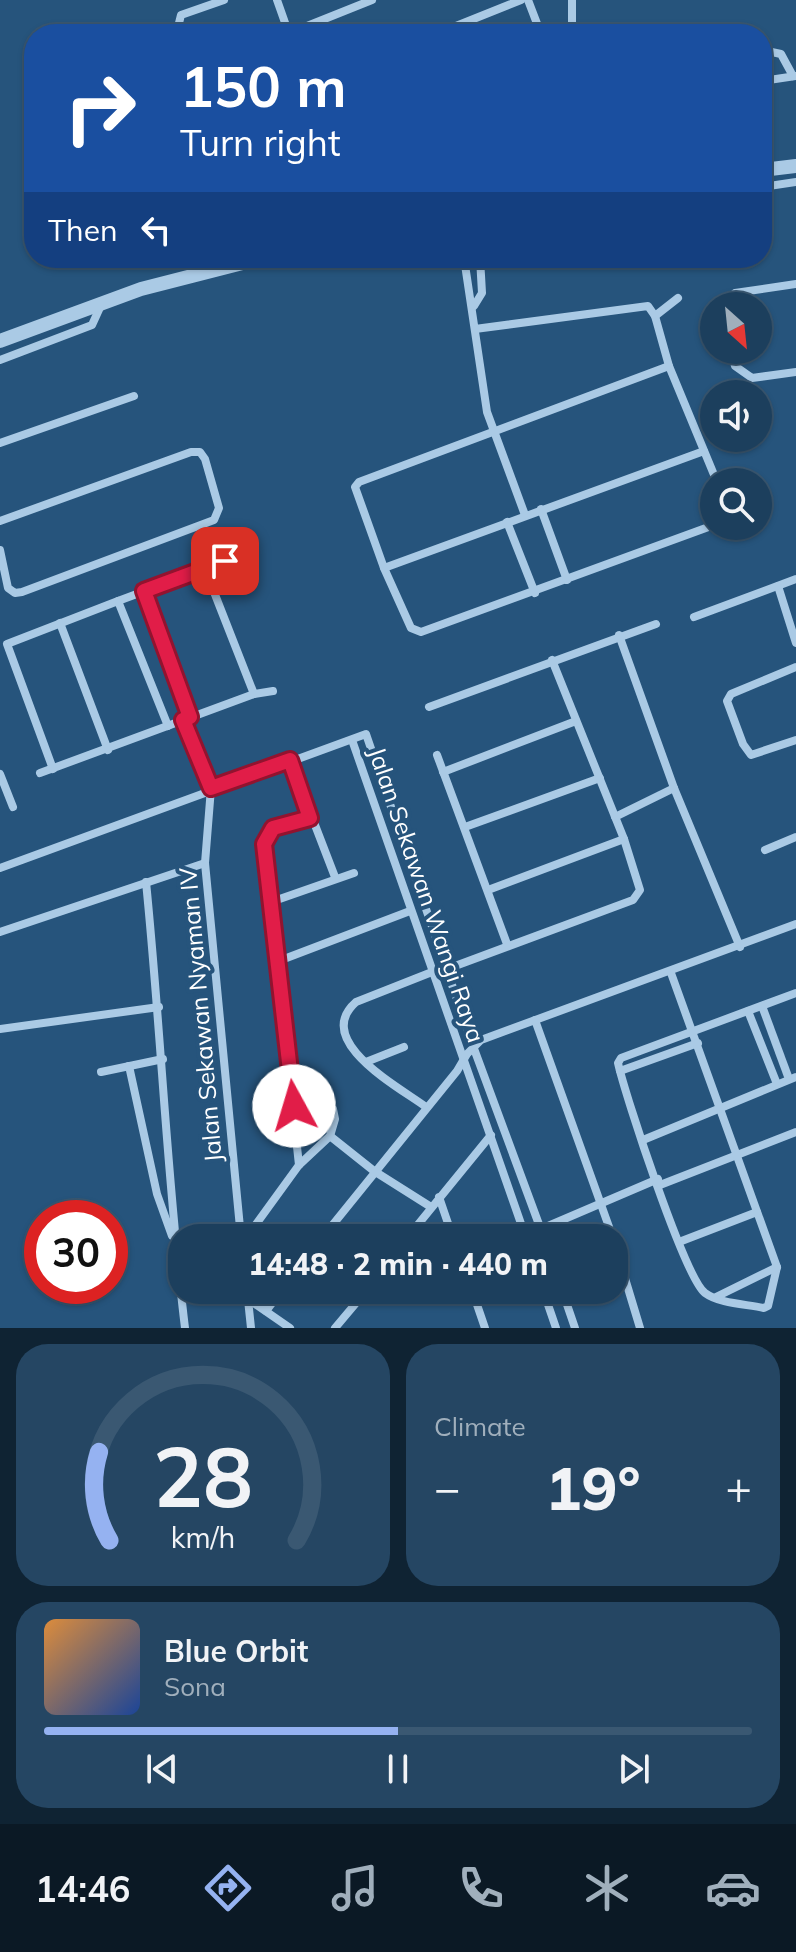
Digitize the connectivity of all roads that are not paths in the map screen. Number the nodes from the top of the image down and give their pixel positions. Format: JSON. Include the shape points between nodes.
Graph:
{"nodes":[{"id":1,"x":224,"y":0,"type":"edge"},
{"id":2,"x":277,"y":0,"type":"edge"},
{"id":3,"x":372,"y":0,"type":"edge"},
{"id":4,"x":521,"y":0,"type":"edge"},
{"id":5,"x":528,"y":0,"type":"edge"},
{"id":6,"x":572,"y":0,"type":"edge"},
{"id":7,"x":179,"y":24,"type":"edge"},
{"id":8,"x":285,"y":24,"type":"edge"},
{"id":9,"x":313,"y":24,"type":"edge"},
{"id":10,"x":461,"y":24,"type":"edge"},
{"id":11,"x":537,"y":24,"type":"edge"},
{"id":12,"x":572,"y":24,"type":"edge"},
{"id":13,"x":772,"y":52,"type":"edge"},
{"id":14,"x":795,"y":76,"type":"edge"},
{"id":15,"x":772,"y":79,"type":"edge"},
{"id":16,"x":796,"y":166,"type":"edge"},
{"id":17,"x":772,"y":169,"type":"edge"},
{"id":18,"x":796,"y":182,"type":"edge"},
{"id":19,"x":772,"y":186,"type":"edge"},
{"id":20,"x":226,"y":268,"type":"edge"},
{"id":21,"x":465,"y":268,"type":"edge"},
{"id":22,"x":481,"y":268,"type":"edge"},
{"id":23,"x":796,"y":284,"type":"edge"},
{"id":24,"x":742,"y":292,"type":"edge"},
{"id":25,"x":678,"y":298,"type":"dead end"},
{"id":26,"x":102,"y":302,"type":"junction"},
{"id":27,"x":474,"y":306,"type":"junction"},
{"id":28,"x":655,"y":316,"type":"junction"},
{"id":29,"x":475,"y":329,"type":"junction"},
{"id":30,"x":0,"y":341,"type":"edge"},
{"id":31,"x":0,"y":360,"type":"edge"},
{"id":32,"x":734,"y":364,"type":"edge"},
{"id":33,"x":669,"y":366,"type":"junction"},
{"id":34,"x":796,"y":372,"type":"edge"},
{"id":35,"x":134,"y":396,"type":"dead end"},
{"id":36,"x":493,"y":434,"type":"junction"},
{"id":37,"x":700,"y":441,"type":"edge"},
{"id":38,"x":0,"y":443,"type":"edge"},
{"id":39,"x":701,"y":452,"type":"edge"},
{"id":40,"x":541,"y":509,"type":"junction"},
{"id":41,"x":525,"y":515,"type":"junction"},
{"id":42,"x":0,"y":521,"type":"edge"},
{"id":43,"x":507,"y":522,"type":"junction"},
{"id":44,"x":700,"y":530,"type":"edge"},
{"id":45,"x":0,"y":550,"type":"edge"},
{"id":46,"x":244,"y":554,"type":"dead end"},
{"id":47,"x":384,"y":568,"type":"junction"},
{"id":48,"x":205,"y":569,"type":"junction"},
{"id":49,"x":796,"y":579,"type":"edge"},
{"id":50,"x":567,"y":580,"type":"junction"},
{"id":51,"x":3,"y":583,"type":"edge"},
{"id":52,"x":778,"y":586,"type":"junction"},
{"id":53,"x":144,"y":591,"type":"junction"},
{"id":54,"x":535,"y":593,"type":"junction"},
{"id":55,"x":118,"y":601,"type":"junction"},
{"id":56,"x":694,"y":617,"type":"dead end"},
{"id":57,"x":60,"y":623,"type":"junction"},
{"id":58,"x":656,"y":624,"type":"dead end"},
{"id":59,"x":619,"y":635,"type":"junction"},
{"id":60,"x":796,"y":643,"type":"edge"},
{"id":61,"x":552,"y":660,"type":"junction"},
{"id":62,"x":796,"y":667,"type":"edge"},
{"id":63,"x":273,"y":691,"type":"dead end"},
{"id":64,"x":254,"y":694,"type":"junction"},
{"id":65,"x":429,"y":707,"type":"dead end"},
{"id":66,"x":186,"y":718,"type":"junction"},
{"id":67,"x":576,"y":721,"type":"junction"},
{"id":68,"x":168,"y":726,"type":"junction"},
{"id":69,"x":352,"y":740,"type":"junction"},
{"id":70,"x":796,"y":740,"type":"edge"},
{"id":71,"x":108,"y":750,"type":"junction"},
{"id":72,"x":437,"y":755,"type":"dead end"},
{"id":73,"x":290,"y":760,"type":"junction"},
{"id":74,"x":53,"y":769,"type":"junction"},
{"id":75,"x":443,"y":772,"type":"junction"},
{"id":76,"x":40,"y":773,"type":"dead end"},
{"id":77,"x":0,"y":774,"type":"edge"},
{"id":78,"x":600,"y":778,"type":"junction"},
{"id":79,"x":211,"y":788,"type":"junction"},
{"id":80,"x":674,"y":788,"type":"junction"},
{"id":81,"x":5,"y":797,"type":"edge"},
{"id":82,"x":13,"y":807,"type":"dead end"},
{"id":83,"x":615,"y":817,"type":"junction"},
{"id":84,"x":310,"y":818,"type":"junction"},
{"id":85,"x":465,"y":827,"type":"junction"},
{"id":86,"x":796,"y":837,"type":"edge"},
{"id":87,"x":624,"y":839,"type":"junction"},
{"id":88,"x":765,"y":850,"type":"dead end"},
{"id":89,"x":205,"y":863,"type":"junction"},
{"id":90,"x":0,"y":868,"type":"edge"},
{"id":91,"x":354,"y":873,"type":"dead end"},
{"id":92,"x":335,"y":877,"type":"junction"},
{"id":93,"x":146,"y":882,"type":"junction"},
{"id":94,"x":488,"y":890,"type":"junction"},
{"id":95,"x":271,"y":902,"type":"junction"},
{"id":96,"x":410,"y":911,"type":"junction"},
{"id":97,"x":794,"y":925,"type":"edge"},
{"id":98,"x":0,"y":932,"type":"edge"},
{"id":99,"x":796,"y":938,"type":"edge"},
{"id":100,"x":507,"y":944,"type":"junction"},
{"id":101,"x":740,"y":947,"type":"junction"},
{"id":102,"x":276,"y":962,"type":"junction"},
{"id":103,"x":447,"y":969,"type":"junction"},
{"id":104,"x":432,"y":972,"type":"junction"},
{"id":105,"x":671,"y":973,"type":"junction"},
{"id":106,"x":796,"y":993,"type":"edge"},
{"id":107,"x":762,"y":1006,"type":"junction"},
{"id":108,"x":159,"y":1007,"type":"junction"},
{"id":109,"x":748,"y":1011,"type":"junction"},
{"id":110,"x":535,"y":1020,"type":"junction"},
{"id":111,"x":0,"y":1029,"type":"edge"},
{"id":112,"x":695,"y":1031,"type":"junction"},
{"id":113,"x":698,"y":1043,"type":"junction"},
{"id":114,"x":473,"y":1046,"type":"junction"},
{"id":115,"x":404,"y":1047,"type":"dead end"},
{"id":116,"x":163,"y":1059,"type":"junction"},
{"id":117,"x":366,"y":1062,"type":"junction"},
{"id":118,"x":463,"y":1062,"type":"junction"},
{"id":119,"x":129,"y":1066,"type":"junction"},
{"id":120,"x":620,"y":1071,"type":"junction"},
{"id":121,"x":101,"y":1072,"type":"dead end"},
{"id":122,"x":291,"y":1077,"type":"junction"},
{"id":123,"x":792,"y":1078,"type":"edge"},
{"id":124,"x":777,"y":1084,"type":"junction"},
{"id":125,"x":426,"y":1107,"type":"junction"},
{"id":126,"x":721,"y":1107,"type":"junction"},
{"id":127,"x":796,"y":1132,"type":"edge"},
{"id":128,"x":491,"y":1135,"type":"junction"},
{"id":129,"x":330,"y":1136,"type":"junction"},
{"id":130,"x":643,"y":1140,"type":"junction"},
{"id":131,"x":736,"y":1153,"type":"junction"},
{"id":132,"x":299,"y":1165,"type":"junction"},
{"id":133,"x":374,"y":1171,"type":"junction"},
{"id":134,"x":659,"y":1182,"type":"junction"},
{"id":135,"x":439,"y":1197,"type":"junction"},
{"id":136,"x":602,"y":1203,"type":"junction"},
{"id":137,"x":431,"y":1207,"type":"junction"},
{"id":138,"x":757,"y":1212,"type":"junction"},
{"id":139,"x":173,"y":1224,"type":"edge"},
{"id":140,"x":243,"y":1224,"type":"edge"},
{"id":141,"x":255,"y":1224,"type":"edge"},
{"id":142,"x":333,"y":1224,"type":"edge"},
{"id":143,"x":418,"y":1224,"type":"edge"},
{"id":144,"x":448,"y":1224,"type":"edge"},
{"id":145,"x":521,"y":1224,"type":"edge"},
{"id":146,"x":540,"y":1224,"type":"edge"},
{"id":147,"x":561,"y":1224,"type":"edge"},
{"id":148,"x":608,"y":1224,"type":"edge"},
{"id":149,"x":168,"y":1225,"type":"edge"},
{"id":150,"x":679,"y":1242,"type":"junction"},
{"id":151,"x":777,"y":1267,"type":"junction"},
{"id":152,"x":628,"y":1289,"type":"edge"},
{"id":153,"x":715,"y":1298,"type":"junction"},
{"id":154,"x":182,"y":1304,"type":"edge"},
{"id":155,"x":249,"y":1304,"type":"edge"},
{"id":156,"x":259,"y":1304,"type":"edge"},
{"id":157,"x":271,"y":1304,"type":"edge"},
{"id":158,"x":355,"y":1304,"type":"edge"},
{"id":159,"x":477,"y":1304,"type":"edge"},
{"id":160,"x":548,"y":1304,"type":"edge"},
{"id":161,"x":567,"y":1304,"type":"edge"},
{"id":162,"x":266,"y":1311,"type":"junction"},
{"id":163,"x":279,"y":1321,"type":"junction"},
{"id":164,"x":185,"y":1328,"type":"edge"},
{"id":165,"x":251,"y":1328,"type":"edge"},
{"id":166,"x":270,"y":1328,"type":"edge"},
{"id":167,"x":290,"y":1328,"type":"edge"},
{"id":168,"x":335,"y":1328,"type":"edge"},
{"id":169,"x":485,"y":1328,"type":"edge"},
{"id":170,"x":556,"y":1328,"type":"edge"},
{"id":171,"x":575,"y":1328,"type":"edge"},
{"id":172,"x":640,"y":1328,"type":"edge"}],
"edges":[{"from":1,"to":7,"type":"street","via":[[181,15]]},
{"from":2,"to":8,"type":"street"},
{"from":3,"to":9,"type":"street"},
{"from":4,"to":10,"type":"street"},
{"from":5,"to":11,"type":"street"},
{"from":6,"to":12,"type":"street"},
{"from":13,"to":14,"type":"street","via":[[781,54]]},
{"from":14,"to":15,"type":"street"},
{"from":16,"to":17,"type":"street"},
{"from":18,"to":19,"type":"street"},
{"from":20,"to":26,"type":"street"},
{"from":21,"to":27,"type":"street","via":[[467,295]]},
{"from":22,"to":27,"type":"street","via":[[482,293]]},
{"from":23,"to":24,"type":"street"},
{"from":25,"to":28,"type":"street"},
{"from":26,"to":30,"type":"street"},
{"from":26,"to":31,"type":"street","via":[[92,325]]},
{"from":27,"to":29,"type":"street"},
{"from":28,"to":29,"type":"street","via":[[642,304]]},
{"from":28,"to":33,"type":"street"},
{"from":29,"to":36,"type":"street","via":[[480,384]]},
{"from":32,"to":34,"type":"street","via":[[752,378]]},
{"from":33,"to":36,"type":"street"},
{"from":33,"to":37,"type":"street"},
{"from":35,"to":38,"type":"street"},
{"from":36,"to":41,"type":"street"},
{"from":36,"to":47,"type":"street","via":[[359,482],[355,487]]},
{"from":39,"to":40,"type":"street"},
{"from":40,"to":41,"type":"street"},
{"from":40,"to":50,"type":"street"},
{"from":41,"to":43,"type":"street"},
{"from":42,"to":51,"type":"street","via":[[191,452],[200,452],[205,459],[219,508],[214,520],[22,592],[11,592]]},
{"from":43,"to":47,"type":"street"},
{"from":43,"to":54,"type":"street"},
{"from":44,"to":50,"type":"street"},
{"from":45,"to":51,"type":"street"},
{"from":46,"to":48,"type":"street"},
{"from":47,"to":54,"type":"street","via":[[411,628],[421,632]]},
{"from":48,"to":53,"type":"street"},
{"from":48,"to":64,"type":"street"},
{"from":49,"to":52,"type":"street"},
{"from":50,"to":54,"type":"street"},
{"from":52,"to":56,"type":"street"},
{"from":52,"to":60,"type":"street"},
{"from":53,"to":55,"type":"street"},
{"from":53,"to":66,"type":"street"},
{"from":55,"to":57,"type":"street"},
{"from":55,"to":68,"type":"street"},
{"from":57,"to":71,"type":"street"},
{"from":57,"to":74,"type":"street","via":[[7,644]]},
{"from":58,"to":59,"type":"street"},
{"from":59,"to":61,"type":"street"},
{"from":59,"to":80,"type":"street"},
{"from":61,"to":65,"type":"street"},
{"from":61,"to":67,"type":"street"},
{"from":62,"to":70,"type":"street","via":[[731,694],[727,701],[751,755]]},
{"from":63,"to":64,"type":"street"},
{"from":64,"to":66,"type":"street"},
{"from":66,"to":68,"type":"street"},
{"from":66,"to":79,"type":"street"},
{"from":67,"to":75,"type":"street"},
{"from":67,"to":78,"type":"street"},
{"from":68,"to":71,"type":"street"},
{"from":69,"to":73,"type":"street"},
{"from":69,"to":96,"type":"street","name":"Jalan Sekawan Wangi Raya"},
{"from":69,"to":103,"type":"street","name":"Jalan Sekawan Wangi Raya","via":[[366,734]]},
{"from":71,"to":74,"type":"street"},
{"from":72,"to":75,"type":"street"},
{"from":73,"to":79,"type":"street"},
{"from":73,"to":84,"type":"street"},
{"from":74,"to":76,"type":"street"},
{"from":75,"to":85,"type":"street"},
{"from":77,"to":81,"type":"street"},
{"from":78,"to":83,"type":"street"},
{"from":78,"to":85,"type":"street"},
{"from":79,"to":89,"type":"street","name":"Jalan Sekawan Nyaman IV"},
{"from":79,"to":90,"type":"street"},
{"from":80,"to":83,"type":"street"},
{"from":80,"to":101,"type":"street"},
{"from":81,"to":82,"type":"street"},
{"from":83,"to":87,"type":"street"},
{"from":84,"to":92,"type":"street"},
{"from":84,"to":95,"type":"street","via":[[273,828],[265,838]]},
{"from":85,"to":94,"type":"street"},
{"from":86,"to":88,"type":"street"},
{"from":87,"to":94,"type":"street"},
{"from":87,"to":100,"type":"street","via":[[638,876],[640,890],[633,900]]},
{"from":89,"to":93,"type":"street"},
{"from":89,"to":140,"type":"street","name":"Jalan Sekawan Nyaman IV"},
{"from":91,"to":92,"type":"street"},
{"from":92,"to":95,"type":"street"},
{"from":93,"to":98,"type":"street"},
{"from":93,"to":108,"type":"street"},
{"from":94,"to":100,"type":"street"},
{"from":95,"to":102,"type":"street"},
{"from":96,"to":102,"type":"street"},
{"from":96,"to":104,"type":"street","name":"Jalan Sekawan Wangi Raya"},
{"from":97,"to":99,"type":"street"},
{"from":97,"to":101,"type":"street"},
{"from":100,"to":103,"type":"street"},
{"from":101,"to":105,"type":"street"},
{"from":102,"to":122,"type":"street"},
{"from":103,"to":114,"type":"street","name":"Jalan Sekawan Wangi Raya"},
{"from":104,"to":117,"type":"street","via":[[347,1010],[348,1046]]},
{"from":104,"to":118,"type":"street","name":"Jalan Sekawan Wangi Raya"},
{"from":105,"to":110,"type":"street"},
{"from":105,"to":112,"type":"street"},
{"from":106,"to":107,"type":"street"},
{"from":107,"to":109,"type":"street"},
{"from":107,"to":123,"type":"street"},
{"from":108,"to":111,"type":"street"},
{"from":108,"to":116,"type":"street"},
{"from":109,"to":112,"type":"street"},
{"from":109,"to":124,"type":"street"},
{"from":110,"to":114,"type":"street"},
{"from":110,"to":136,"type":"street"},
{"from":112,"to":113,"type":"street"},
{"from":112,"to":120,"type":"street","via":[[621,1058]]},
{"from":113,"to":120,"type":"street"},
{"from":113,"to":126,"type":"street"},
{"from":114,"to":118,"type":"street"},
{"from":114,"to":146,"type":"street","name":"Jalan Sekawan Wangi Raya"},
{"from":115,"to":117,"type":"street"},
{"from":116,"to":119,"type":"street"},
{"from":116,"to":139,"type":"street"},
{"from":117,"to":125,"type":"street"},
{"from":118,"to":125,"type":"street"},
{"from":118,"to":128,"type":"street","name":"Jalan Sekawan Wangi Raya"},
{"from":119,"to":121,"type":"street"},
{"from":119,"to":149,"type":"street","via":[[154,1185]]},
{"from":120,"to":130,"type":"street"},
{"from":122,"to":129,"type":"street","via":[[333,1109]]},
{"from":122,"to":132,"type":"street"},
{"from":123,"to":124,"type":"street"},
{"from":124,"to":126,"type":"street"},
{"from":125,"to":133,"type":"street"},
{"from":126,"to":130,"type":"street"},
{"from":126,"to":131,"type":"street"},
{"from":127,"to":131,"type":"street"},
{"from":128,"to":135,"type":"street"},
{"from":128,"to":145,"type":"street","name":"Jalan Sekawan Wangi Raya"},
{"from":129,"to":132,"type":"street"},
{"from":129,"to":133,"type":"street"},
{"from":130,"to":134,"type":"street"},
{"from":131,"to":134,"type":"street"},
{"from":131,"to":138,"type":"street"},
{"from":132,"to":141,"type":"street"},
{"from":133,"to":137,"type":"street"},
{"from":133,"to":142,"type":"street"},
{"from":134,"to":136,"type":"street"},
{"from":134,"to":150,"type":"street"},
{"from":135,"to":137,"type":"street"},
{"from":135,"to":144,"type":"street"},
{"from":136,"to":147,"type":"street"},
{"from":136,"to":148,"type":"street"},
{"from":137,"to":143,"type":"street"},
{"from":138,"to":150,"type":"street"},
{"from":138,"to":151,"type":"street"},
{"from":150,"to":153,"type":"street","via":[[697,1283]]},
{"from":151,"to":153,"type":"street"},
{"from":151,"to":153,"type":"street","via":[[767,1308]]},
{"from":152,"to":172,"type":"street"},
{"from":154,"to":164,"type":"street"},
{"from":155,"to":165,"type":"street"},
{"from":156,"to":162,"type":"street"},
{"from":157,"to":162,"type":"street"},
{"from":158,"to":168,"type":"street"},
{"from":159,"to":169,"type":"street"},
{"from":160,"to":170,"type":"street"},
{"from":161,"to":171,"type":"street"},
{"from":162,"to":163,"type":"street"},
{"from":163,"to":166,"type":"street"},
{"from":163,"to":167,"type":"street"}]}
